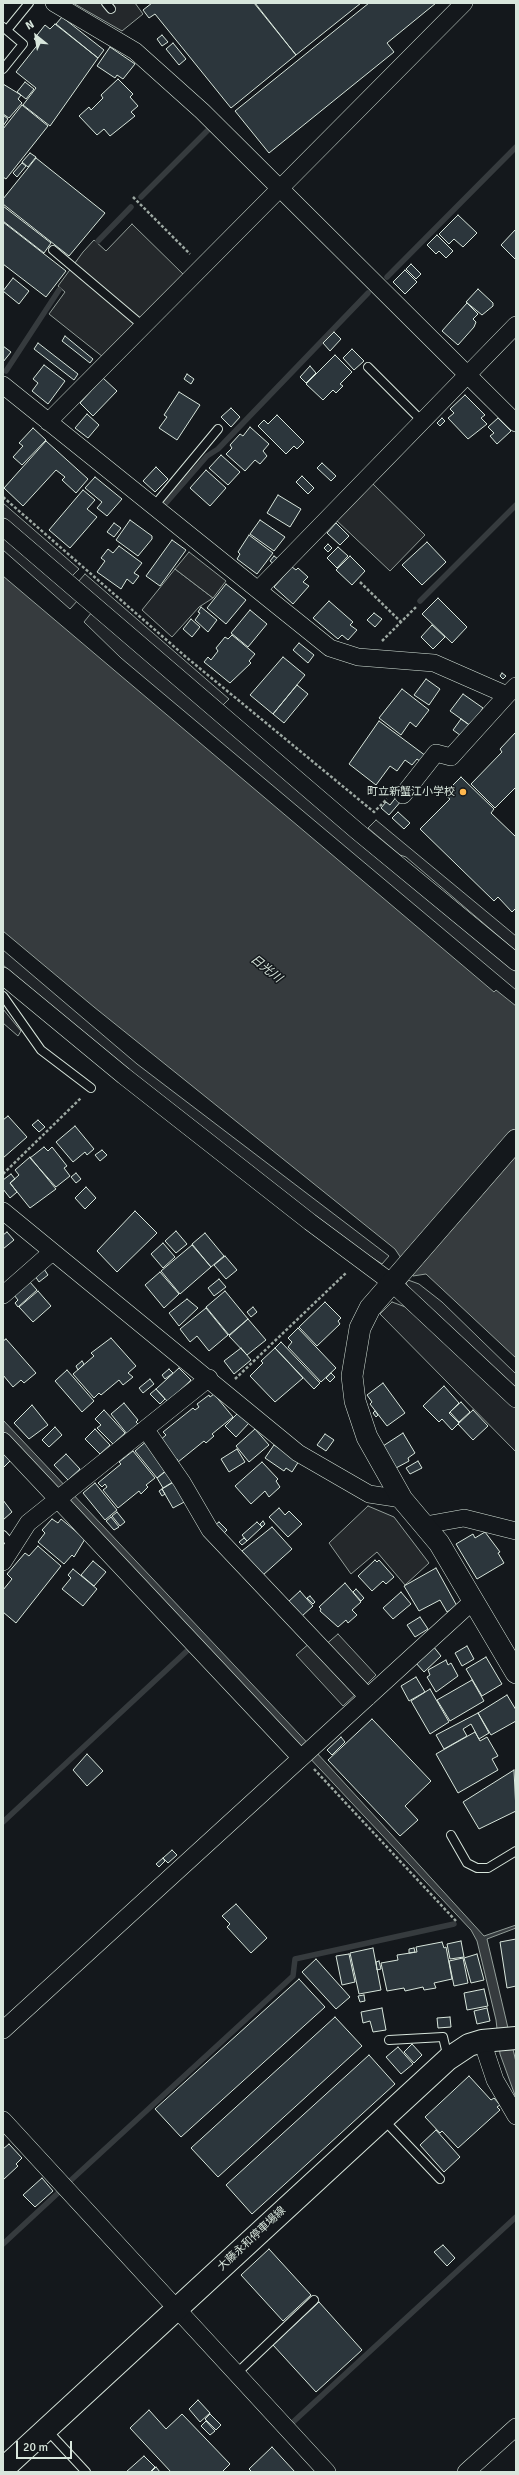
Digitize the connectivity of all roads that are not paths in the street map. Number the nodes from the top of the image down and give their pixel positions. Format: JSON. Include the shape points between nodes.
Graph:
{"nodes":[{"id":1,"x":29,"y":3,"type":"edge"},
{"id":2,"x":54,"y":3,"type":"edge"},
{"id":3,"x":464,"y":3,"type":"edge"},
{"id":4,"x":5,"y":29,"type":"edge"},
{"id":5,"x":3,"y":68,"type":"edge"},
{"id":6,"x":280,"y":187,"type":"junction"},
{"id":7,"x":53,"y":250,"type":"dead end"},
{"id":8,"x":143,"y":326,"type":"junction"},
{"id":9,"x":515,"y":328,"type":"edge"},
{"id":10,"x":368,"y":368,"type":"dead end"},
{"id":11,"x":467,"y":374,"type":"junction"},
{"id":12,"x":3,"y":385,"type":"edge"},
{"id":13,"x":422,"y":421,"type":"junction"},
{"id":14,"x":48,"y":422,"type":"junction"},
{"id":15,"x":516,"y":423,"type":"edge"},
{"id":16,"x":218,"y":429,"type":"dead end"},
{"id":17,"x":154,"y":506,"type":"junction"},
{"id":18,"x":3,"y":527,"type":"edge"},
{"id":19,"x":259,"y":589,"type":"junction"},
{"id":20,"x":512,"y":690,"type":"edge"},
{"id":21,"x":402,"y":795,"type":"road end"},
{"id":22,"x":516,"y":962,"type":"edge"},
{"id":23,"x":3,"y":976,"type":"edge"},
{"id":24,"x":3,"y":996,"type":"edge"},
{"id":25,"x":91,"y":1088,"type":"road end"},
{"id":26,"x":516,"y":1140,"type":"edge"},
{"id":27,"x":3,"y":1211,"type":"edge"},
{"id":28,"x":52,"y":1252,"type":"junction"},
{"id":29,"x":394,"y":1280,"type":"junction"},
{"id":30,"x":3,"y":1295,"type":"edge"},
{"id":31,"x":209,"y":1378,"type":"junction"},
{"id":32,"x":516,"y":1399,"type":"edge"},
{"id":33,"x":146,"y":1430,"type":"junction"},
{"id":34,"x":3,"y":1441,"type":"edge"},
{"id":35,"x":63,"y":1493,"type":"junction"},
{"id":36,"x":402,"y":1499,"type":"junction"},
{"id":37,"x":425,"y":1525,"type":"junction"},
{"id":38,"x":516,"y":1531,"type":"edge"},
{"id":39,"x":8,"y":1540,"type":"edge"},
{"id":40,"x":3,"y":1562,"type":"edge"},
{"id":41,"x":474,"y":1600,"type":"junction"},
{"id":42,"x":516,"y":1673,"type":"edge"},
{"id":43,"x":368,"y":1697,"type":"junction"},
{"id":44,"x":306,"y":1754,"type":"junction"},
{"id":45,"x":451,"y":1835,"type":"dead end"},
{"id":46,"x":516,"y":1852,"type":"edge"},
{"id":47,"x":3,"y":2030,"type":"edge"},
{"id":48,"x":515,"y":2038,"type":"edge"},
{"id":49,"x":389,"y":2040,"type":"dead end"},
{"id":50,"x":487,"y":2041,"type":"junction"},
{"id":51,"x":448,"y":2059,"type":"junction"},
{"id":52,"x":516,"y":2116,"type":"edge"},
{"id":53,"x":383,"y":2119,"type":"junction"},
{"id":54,"x":3,"y":2120,"type":"edge"},
{"id":55,"x":440,"y":2179,"type":"dead end"},
{"id":56,"x":314,"y":2300,"type":"dead end"},
{"id":57,"x":176,"y":2309,"type":"junction"},
{"id":58,"x":236,"y":2374,"type":"junction"},
{"id":59,"x":516,"y":2427,"type":"edge"},
{"id":60,"x":46,"y":2429,"type":"junction"},
{"id":61,"x":3,"y":2469,"type":"edge"},
{"id":62,"x":86,"y":2472,"type":"edge"},
{"id":63,"x":327,"y":2472,"type":"edge"},
{"id":64,"x":466,"y":2472,"type":"edge"}],
"edges":[{"from":1,"to":4,"type":"lane"},
{"from":2,"to":6,"type":"street","via":[[135,51],[202,111]]},
{"from":3,"to":6,"type":"street"},
{"from":4,"to":5,"type":"lane","via":[[23,44]]},
{"from":6,"to":8,"type":"street"},
{"from":6,"to":11,"type":"street"},
{"from":7,"to":8,"type":"lane"},
{"from":8,"to":14,"type":"street"},
{"from":9,"to":11,"type":"street"},
{"from":10,"to":13,"type":"lane"},
{"from":11,"to":13,"type":"street"},
{"from":11,"to":15,"type":"street"},
{"from":12,"to":14,"type":"street"},
{"from":13,"to":19,"type":"street"},
{"from":14,"to":17,"type":"street"},
{"from":16,"to":17,"type":"lane"},
{"from":17,"to":19,"type":"street"},
{"from":18,"to":22,"type":"street","via":[[358,831]]},
{"from":19,"to":20,"type":"street","via":[[330,648],[367,657],[434,663]]},
{"from":20,"to":21,"type":"street","via":[[451,757],[436,752]]},
{"from":23,"to":29,"type":"street","via":[[130,1081],[310,1222]]},
{"from":24,"to":25,"type":"lane","via":[[41,1050]]},
{"from":26,"to":29,"type":"street"},
{"from":27,"to":28,"type":"street"},
{"from":28,"to":30,"type":"street"},
{"from":28,"to":31,"type":"street"},
{"from":29,"to":32,"type":"street"},
{"from":29,"to":36,"type":"street","via":[[370,1308],[360,1328],[352,1376],[359,1419]]},
{"from":31,"to":33,"type":"street"},
{"from":31,"to":36,"type":"street","via":[[298,1453],[369,1494]]},
{"from":33,"to":35,"type":"street"},
{"from":33,"to":43,"type":"street","via":[[182,1482],[210,1530]]},
{"from":34,"to":35,"type":"street"},
{"from":35,"to":39,"type":"street"},
{"from":35,"to":44,"type":"street"},
{"from":36,"to":37,"type":"street"},
{"from":37,"to":38,"type":"street","via":[[464,1518]]},
{"from":37,"to":41,"type":"street","via":[[440,1543]]},
{"from":39,"to":40,"type":"street"},
{"from":41,"to":42,"type":"street"},
{"from":41,"to":43,"type":"street"},
{"from":43,"to":44,"type":"street"},
{"from":44,"to":47,"type":"street"},
{"from":45,"to":46,"type":"lane","via":[[467,1863],[477,1868],[488,1868]]},
{"from":48,"to":50,"type":"main road","name":"大藤永和停車場線"},
{"from":49,"to":51,"type":"lane","via":[[443,2037]]},
{"from":50,"to":51,"type":"main road","name":"大藤永和停車場線","via":[[470,2046]]},
{"from":50,"to":52,"type":"street","via":[[495,2080]]},
{"from":51,"to":53,"type":"main road","name":"大藤永和停車場線"},
{"from":53,"to":55,"type":"lane"},
{"from":53,"to":57,"type":"main road","name":"大藤永和停車場線"},
{"from":54,"to":57,"type":"street"},
{"from":56,"to":58,"type":"lane"},
{"from":57,"to":58,"type":"street"},
{"from":57,"to":60,"type":"main road","name":"大藤永和停車場線"},
{"from":58,"to":63,"type":"street"},
{"from":59,"to":64,"type":"street"},
{"from":60,"to":61,"type":"main road","name":"大藤永和停車場線"},
{"from":60,"to":62,"type":"lane"}]}
